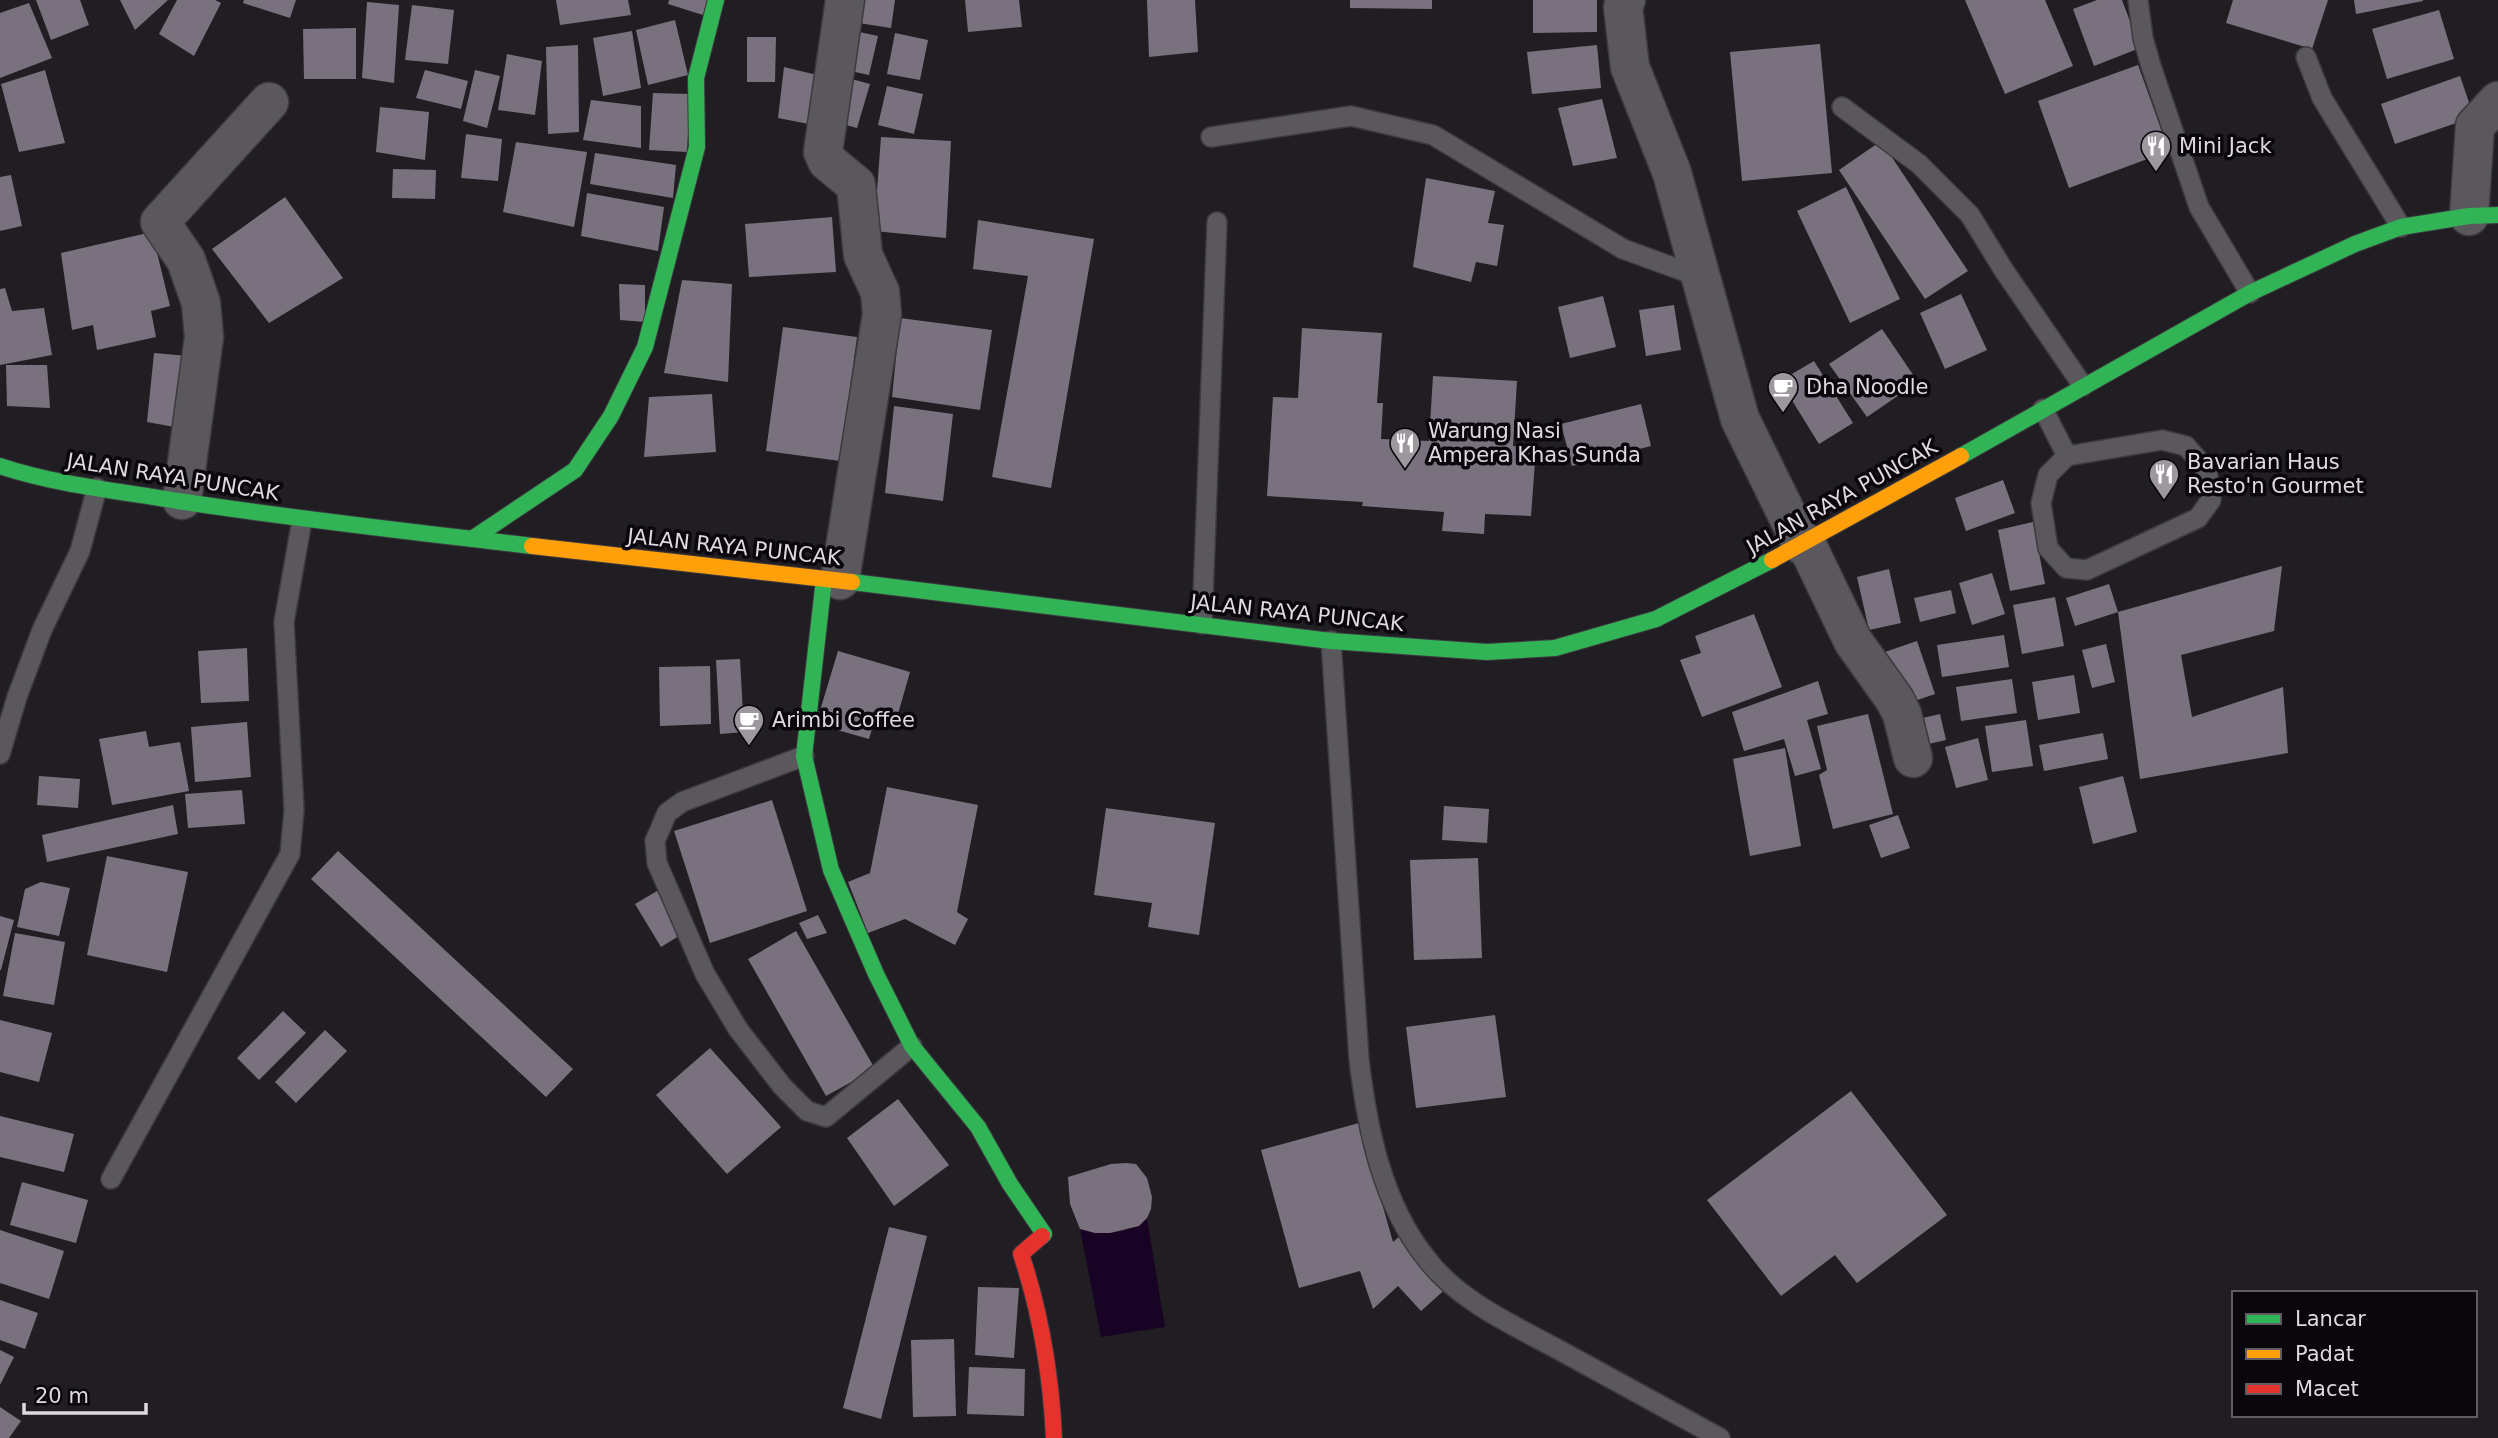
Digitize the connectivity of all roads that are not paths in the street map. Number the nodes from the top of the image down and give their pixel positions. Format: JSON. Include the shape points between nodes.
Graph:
{"nodes":[{"id":1,"x":716,"y":0,"type":"edge"},
{"id":2,"x":845,"y":0,"type":"edge"},
{"id":3,"x":1626,"y":0,"type":"edge"},
{"id":4,"x":2138,"y":0,"type":"edge"},
{"id":5,"x":2306,"y":57,"type":"dead end"},
{"id":6,"x":2498,"y":101,"type":"edge"},
{"id":7,"x":270,"y":102,"type":"dead end"},
{"id":8,"x":1842,"y":107,"type":"dead end"},
{"id":9,"x":1211,"y":137,"type":"dead end"},
{"id":10,"x":2483,"y":215,"type":"edge"},
{"id":11,"x":1217,"y":222,"type":"dead end"},
{"id":12,"x":2401,"y":227,"type":"junction"},
{"id":13,"x":1700,"y":277,"type":"junction"},
{"id":14,"x":2250,"y":293,"type":"junction"},
{"id":15,"x":2083,"y":386,"type":"junction"},
{"id":16,"x":2043,"y":409,"type":"junction"},
{"id":17,"x":2067,"y":456,"type":"junction"},
{"id":18,"x":7,"y":475,"type":"edge"},
{"id":19,"x":97,"y":488,"type":"junction"},
{"id":20,"x":182,"y":500,"type":"junction"},
{"id":21,"x":302,"y":520,"type":"junction"},
{"id":22,"x":472,"y":539,"type":"junction"},
{"id":23,"x":1804,"y":544,"type":"junction"},
{"id":24,"x":832,"y":580,"type":"junction"},
{"id":25,"x":1202,"y":624,"type":"junction"},
{"id":26,"x":1331,"y":641,"type":"junction"},
{"id":27,"x":0,"y":754,"type":"edge"},
{"id":28,"x":804,"y":756,"type":"junction"},
{"id":29,"x":1913,"y":758,"type":"dead end"},
{"id":30,"x":912,"y":1046,"type":"junction"},
{"id":31,"x":111,"y":1179,"type":"dead end"},
{"id":32,"x":1054,"y":1438,"type":"edge"},
{"id":33,"x":1720,"y":1438,"type":"edge"}],
"edges":[{"from":1,"to":22,"type":"main road","via":[[696,79],[694,159],[645,347],[611,416],[575,470]]},
{"from":2,"to":24,"type":"street","via":[[823,152],[827,162],[856,185],[864,263],[880,292],[882,314]]},
{"from":3,"to":13,"type":"street","via":[[1630,67],[1672,173]]},
{"from":4,"to":14,"type":"lane","via":[[2151,66],[2199,207]]},
{"from":5,"to":12,"type":"lane","via":[[2322,98]]},
{"from":6,"to":10,"type":"street","via":[[2475,125]]},
{"from":7,"to":20,"type":"street","via":[[160,222],[186,260],[201,303],[204,337]]},
{"from":8,"to":15,"type":"lane","via":[[1919,164],[1970,215]]},
{"from":9,"to":13,"type":"lane","via":[[1351,116],[1433,135],[1623,249]]},
{"from":10,"to":12,"type":"main road","name":"JALAN RAYA PUNCAK"},
{"from":11,"to":25,"type":"lane"},
{"from":12,"to":14,"type":"main road","name":"JALAN RAYA PUNCAK"},
{"from":13,"to":23,"type":"street","via":[[1740,419]]},
{"from":14,"to":15,"type":"main road","name":"JALAN RAYA PUNCAK"},
{"from":15,"to":16,"type":"main road","name":"JALAN RAYA PUNCAK"},
{"from":16,"to":17,"type":"lane"},
{"from":16,"to":23,"type":"main road","name":"JALAN RAYA PUNCAK"},
{"from":17,"to":17,"type":"lane","via":[[2162,440],[2186,446],[2207,470],[2211,500],[2198,518],[2087,570],[2066,568],[2048,548],[2041,503],[2048,475]]},
{"from":18,"to":19,"type":"main road","name":"JALAN RAYA PUNCAK"},
{"from":19,"to":20,"type":"main road","name":"JALAN RAYA PUNCAK"},
{"from":19,"to":27,"type":"lane","via":[[80,551],[42,630]]},
{"from":20,"to":21,"type":"main road","name":"JALAN RAYA PUNCAK"},
{"from":21,"to":22,"type":"main road","name":"JALAN RAYA PUNCAK"},
{"from":21,"to":31,"type":"lane","via":[[285,622],[294,810],[290,854]]},
{"from":22,"to":24,"type":"main road","name":"JALAN RAYA PUNCAK"},
{"from":23,"to":26,"type":"main road","name":"JALAN RAYA PUNCAK","via":[[1656,620],[1555,648],[1487,652]]},
{"from":23,"to":29,"type":"street","via":[[1853,641],[1902,714]]},
{"from":24,"to":25,"type":"main road","name":"JALAN RAYA PUNCAK"},
{"from":24,"to":28,"type":"main road"},
{"from":25,"to":26,"type":"main road","name":"JALAN RAYA PUNCAK"},
{"from":26,"to":33,"type":"lane","via":[[1361,1083],[1377,1156],[1398,1215],[1426,1259],[1462,1293]]},
{"from":28,"to":30,"type":"main road","via":[[831,870]]},
{"from":28,"to":30,"type":"lane","via":[[682,802],[667,813],[655,841],[657,863],[705,974],[738,1029],[807,1111],[826,1117]]},
{"from":30,"to":32,"type":"main road","via":[[978,1128],[1044,1234],[1021,1254],[1037,1298],[1053,1396]]}]}
